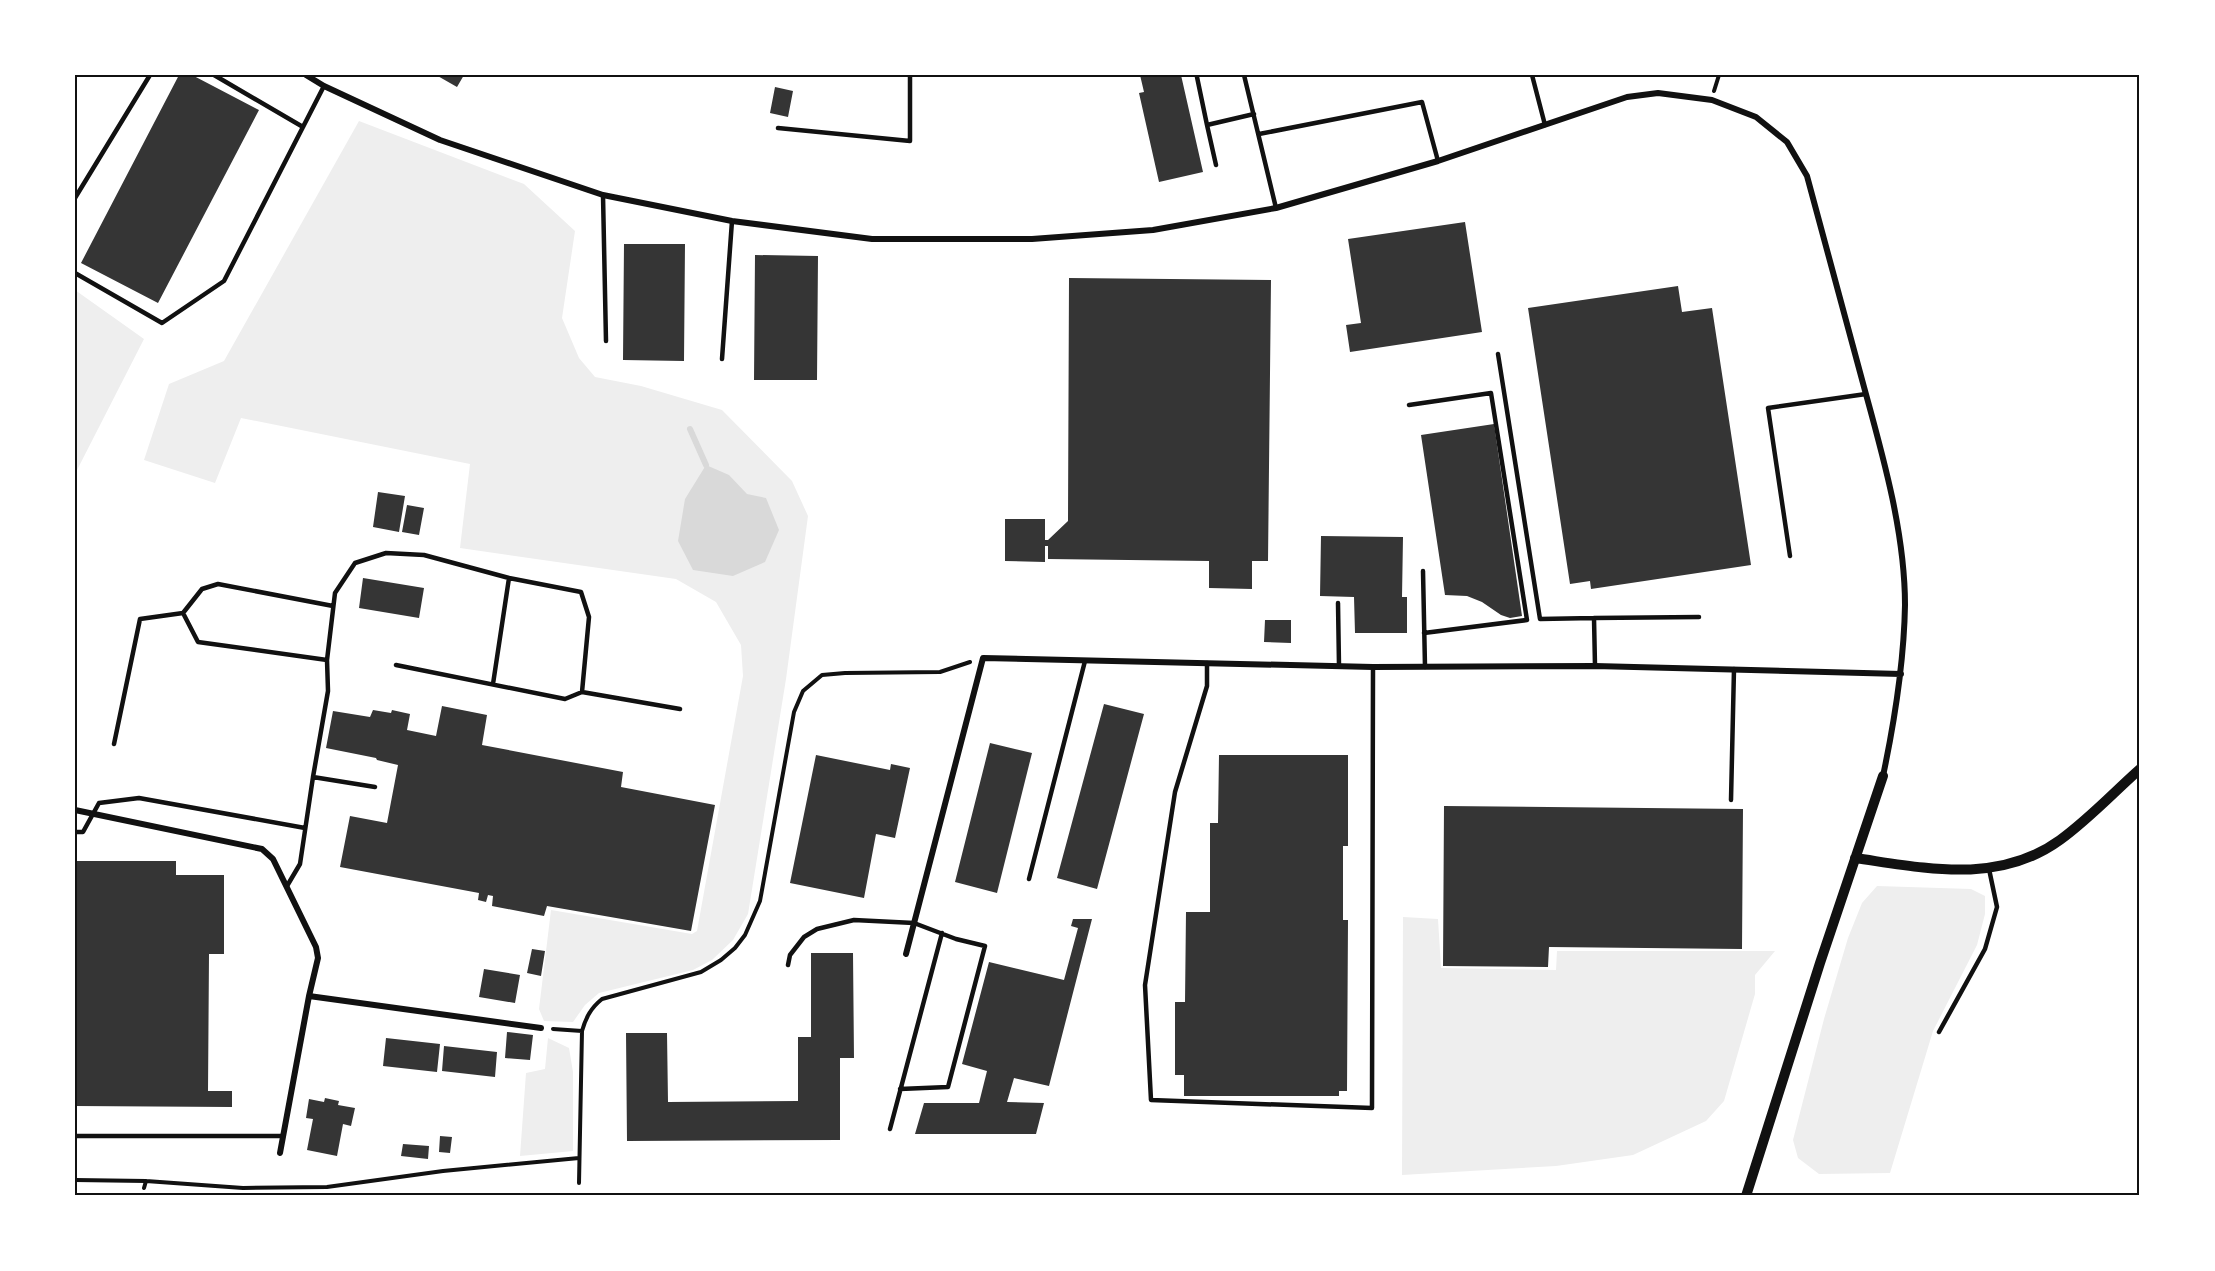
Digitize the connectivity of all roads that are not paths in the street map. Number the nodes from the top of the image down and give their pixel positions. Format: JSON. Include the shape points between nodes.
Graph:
{"nodes":[{"id":1,"x":150,"y":75,"type":"edge"},
{"id":2,"x":214,"y":75,"type":"edge"},
{"id":3,"x":306,"y":75,"type":"edge"},
{"id":4,"x":910,"y":75,"type":"edge"},
{"id":5,"x":1244,"y":75,"type":"edge"},
{"id":6,"x":1532,"y":75,"type":"edge"},
{"id":7,"x":1197,"y":77,"type":"dead end"},
{"id":8,"x":324,"y":86,"type":"junction"},
{"id":9,"x":1254,"y":114,"type":"junction"},
{"id":10,"x":1207,"y":125,"type":"junction"},
{"id":11,"x":1545,"y":125,"type":"junction"},
{"id":12,"x":303,"y":127,"type":"junction"},
{"id":13,"x":778,"y":128,"type":"dead end"},
{"id":14,"x":1259,"y":134,"type":"junction"},
{"id":15,"x":1438,"y":160,"type":"junction"},
{"id":16,"x":1216,"y":165,"type":"dead end"},
{"id":17,"x":603,"y":195,"type":"junction"},
{"id":18,"x":75,"y":198,"type":"edge"},
{"id":19,"x":1276,"y":208,"type":"junction"},
{"id":20,"x":732,"y":221,"type":"junction"},
{"id":21,"x":75,"y":273,"type":"edge"},
{"id":22,"x":606,"y":341,"type":"dead end"},
{"id":23,"x":1498,"y":354,"type":"dead end"},
{"id":24,"x":722,"y":359,"type":"dead end"},
{"id":25,"x":1866,"y":394,"type":"junction"},
{"id":26,"x":1409,"y":405,"type":"dead end"},
{"id":27,"x":1790,"y":556,"type":"dead end"},
{"id":28,"x":1423,"y":571,"type":"dead end"},
{"id":29,"x":509,"y":578,"type":"junction"},
{"id":30,"x":1338,"y":603,"type":"dead end"},
{"id":31,"x":333,"y":606,"type":"junction"},
{"id":32,"x":183,"y":613,"type":"junction"},
{"id":33,"x":1699,"y":616,"type":"dead end"},
{"id":34,"x":1594,"y":618,"type":"junction"},
{"id":35,"x":1424,"y":633,"type":"junction"},
{"id":36,"x":327,"y":660,"type":"junction"},
{"id":37,"x":1085,"y":661,"type":"junction"},
{"id":38,"x":1207,"y":663,"type":"junction"},
{"id":39,"x":396,"y":665,"type":"dead end"},
{"id":40,"x":1339,"y":666,"type":"junction"},
{"id":41,"x":1595,"y":666,"type":"junction"},
{"id":42,"x":1373,"y":667,"type":"junction"},
{"id":43,"x":1425,"y":667,"type":"junction"},
{"id":44,"x":1734,"y":669,"type":"junction"},
{"id":45,"x":1900,"y":674,"type":"junction"},
{"id":46,"x":493,"y":684,"type":"junction"},
{"id":47,"x":582,"y":692,"type":"junction"},
{"id":48,"x":680,"y":709,"type":"dead end"},
{"id":49,"x":114,"y":744,"type":"dead end"},
{"id":50,"x":2140,"y":769,"type":"edge"},
{"id":51,"x":1882,"y":776,"type":"joint"},
{"id":52,"x":313,"y":777,"type":"junction"},
{"id":53,"x":375,"y":787,"type":"dead end"},
{"id":54,"x":1731,"y":800,"type":"dead end"},
{"id":55,"x":75,"y":810,"type":"edge"},
{"id":56,"x":93,"y":813,"type":"junction"},
{"id":57,"x":304,"y":828,"type":"junction"},
{"id":58,"x":75,"y":832,"type":"edge"},
{"id":59,"x":1856,"y":858,"type":"junction"},
{"id":60,"x":1989,"y":868,"type":"junction"},
{"id":61,"x":1029,"y":879,"type":"dead end"},
{"id":62,"x":287,"y":886,"type":"junction"},
{"id":63,"x":914,"y":923,"type":"junction"},
{"id":64,"x":942,"y":933,"type":"junction"},
{"id":65,"x":906,"y":954,"type":"dead end"},
{"id":66,"x":788,"y":965,"type":"dead end"},
{"id":67,"x":309,"y":996,"type":"junction"},
{"id":68,"x":541,"y":1028,"type":"dead end"},
{"id":69,"x":1939,"y":1032,"type":"dead end"},
{"id":70,"x":900,"y":1089,"type":"junction"},
{"id":71,"x":890,"y":1129,"type":"dead end"},
{"id":72,"x":75,"y":1136,"type":"edge"},
{"id":73,"x":283,"y":1136,"type":"junction"},
{"id":74,"x":280,"y":1153,"type":"dead end"},
{"id":75,"x":1746,"y":1196,"type":"edge"}],
"edges":[{"from":1,"to":18,"type":"lane"},
{"from":2,"to":12,"type":"lane"},
{"from":3,"to":8,"type":"street"},
{"from":4,"to":13,"type":"lane","via":[[910,141]]},
{"from":5,"to":9,"type":"lane"},
{"from":6,"to":11,"type":"lane"},
{"from":7,"to":10,"type":"lane"},
{"from":8,"to":12,"type":"lane"},
{"from":8,"to":17,"type":"street","via":[[440,140]]},
{"from":9,"to":10,"type":"lane"},
{"from":9,"to":14,"type":"lane"},
{"from":10,"to":16,"type":"lane"},
{"from":11,"to":15,"type":"street"},
{"from":11,"to":25,"type":"street","via":[[1627,97],[1658,93],[1712,100],[1756,117],[1787,142],[1807,176]]},
{"from":12,"to":21,"type":"lane","via":[[224,281],[162,323]]},
{"from":14,"to":15,"type":"lane","via":[[1422,102]]},
{"from":14,"to":19,"type":"lane"},
{"from":15,"to":19,"type":"street"},
{"from":17,"to":20,"type":"street"},
{"from":17,"to":22,"type":"lane"},
{"from":19,"to":20,"type":"street","via":[[1154,230],[1032,239],[872,239]]},
{"from":20,"to":24,"type":"lane"},
{"from":23,"to":34,"type":"lane","via":[[1540,619]]},
{"from":25,"to":27,"type":"lane","via":[[1768,408]]},
{"from":25,"to":45,"type":"street","via":[[1884,458],[1902,566],[1905,604]]},
{"from":26,"to":35,"type":"lane","via":[[1491,393],[1527,620]]},
{"from":28,"to":35,"type":"lane"},
{"from":29,"to":31,"type":"lane","via":[[424,555],[386,553],[355,563],[335,593]]},
{"from":29,"to":46,"type":"lane"},
{"from":29,"to":47,"type":"lane","via":[[581,592],[589,617]]},
{"from":30,"to":40,"type":"lane"},
{"from":31,"to":32,"type":"lane","via":[[218,584],[202,589]]},
{"from":31,"to":36,"type":"lane"},
{"from":32,"to":36,"type":"lane","via":[[198,642]]},
{"from":32,"to":49,"type":"lane","via":[[140,619]]},
{"from":33,"to":34,"type":"lane"},
{"from":34,"to":41,"type":"lane"},
{"from":35,"to":43,"type":"lane"},
{"from":36,"to":52,"type":"lane","via":[[328,691]]},
{"from":37,"to":38,"type":"street"},
{"from":37,"to":61,"type":"lane"},
{"from":37,"to":63,"type":"street","via":[[983,658]]},
{"from":38,"to":40,"type":"street"},
{"from":38,"to":42,"type":"lane","via":[[1206,686],[1175,792],[1145,985],[1151,1100],[1372,1108]]},
{"from":39,"to":46,"type":"lane"},
{"from":40,"to":42,"type":"street"},
{"from":41,"to":43,"type":"street"},
{"from":41,"to":44,"type":"street"},
{"from":42,"to":43,"type":"street"},
{"from":44,"to":45,"type":"street"},
{"from":44,"to":54,"type":"lane"},
{"from":45,"to":51,"type":"street"},
{"from":46,"to":47,"type":"lane","via":[[565,699]]},
{"from":47,"to":48,"type":"lane"},
{"from":50,"to":60,"type":"street","via":[[2061,839],[2026,858]]},
{"from":51,"to":59,"type":"street"},
{"from":52,"to":53,"type":"lane"},
{"from":52,"to":57,"type":"lane"},
{"from":55,"to":56,"type":"street"},
{"from":56,"to":57,"type":"lane","via":[[99,803],[139,798]]},
{"from":56,"to":58,"type":"lane","via":[[83,832]]},
{"from":56,"to":62,"type":"street","via":[[262,849],[273,859]]},
{"from":57,"to":62,"type":"lane","via":[[300,864]]},
{"from":59,"to":60,"type":"street","via":[[1950,871]]},
{"from":59,"to":75,"type":"street"},
{"from":60,"to":69,"type":"lane","via":[[1997,907],[1985,949]]},
{"from":62,"to":67,"type":"street","via":[[316,947],[318,958]]},
{"from":63,"to":64,"type":"lane"},
{"from":63,"to":65,"type":"street"},
{"from":63,"to":66,"type":"lane","via":[[854,920],[817,929],[795,946]]},
{"from":64,"to":70,"type":"lane"},
{"from":64,"to":70,"type":"lane","via":[[986,946],[948,1087]]},
{"from":67,"to":68,"type":"street"},
{"from":67,"to":73,"type":"street"},
{"from":70,"to":71,"type":"lane"},
{"from":72,"to":73,"type":"lane"},
{"from":73,"to":74,"type":"street"}]}
